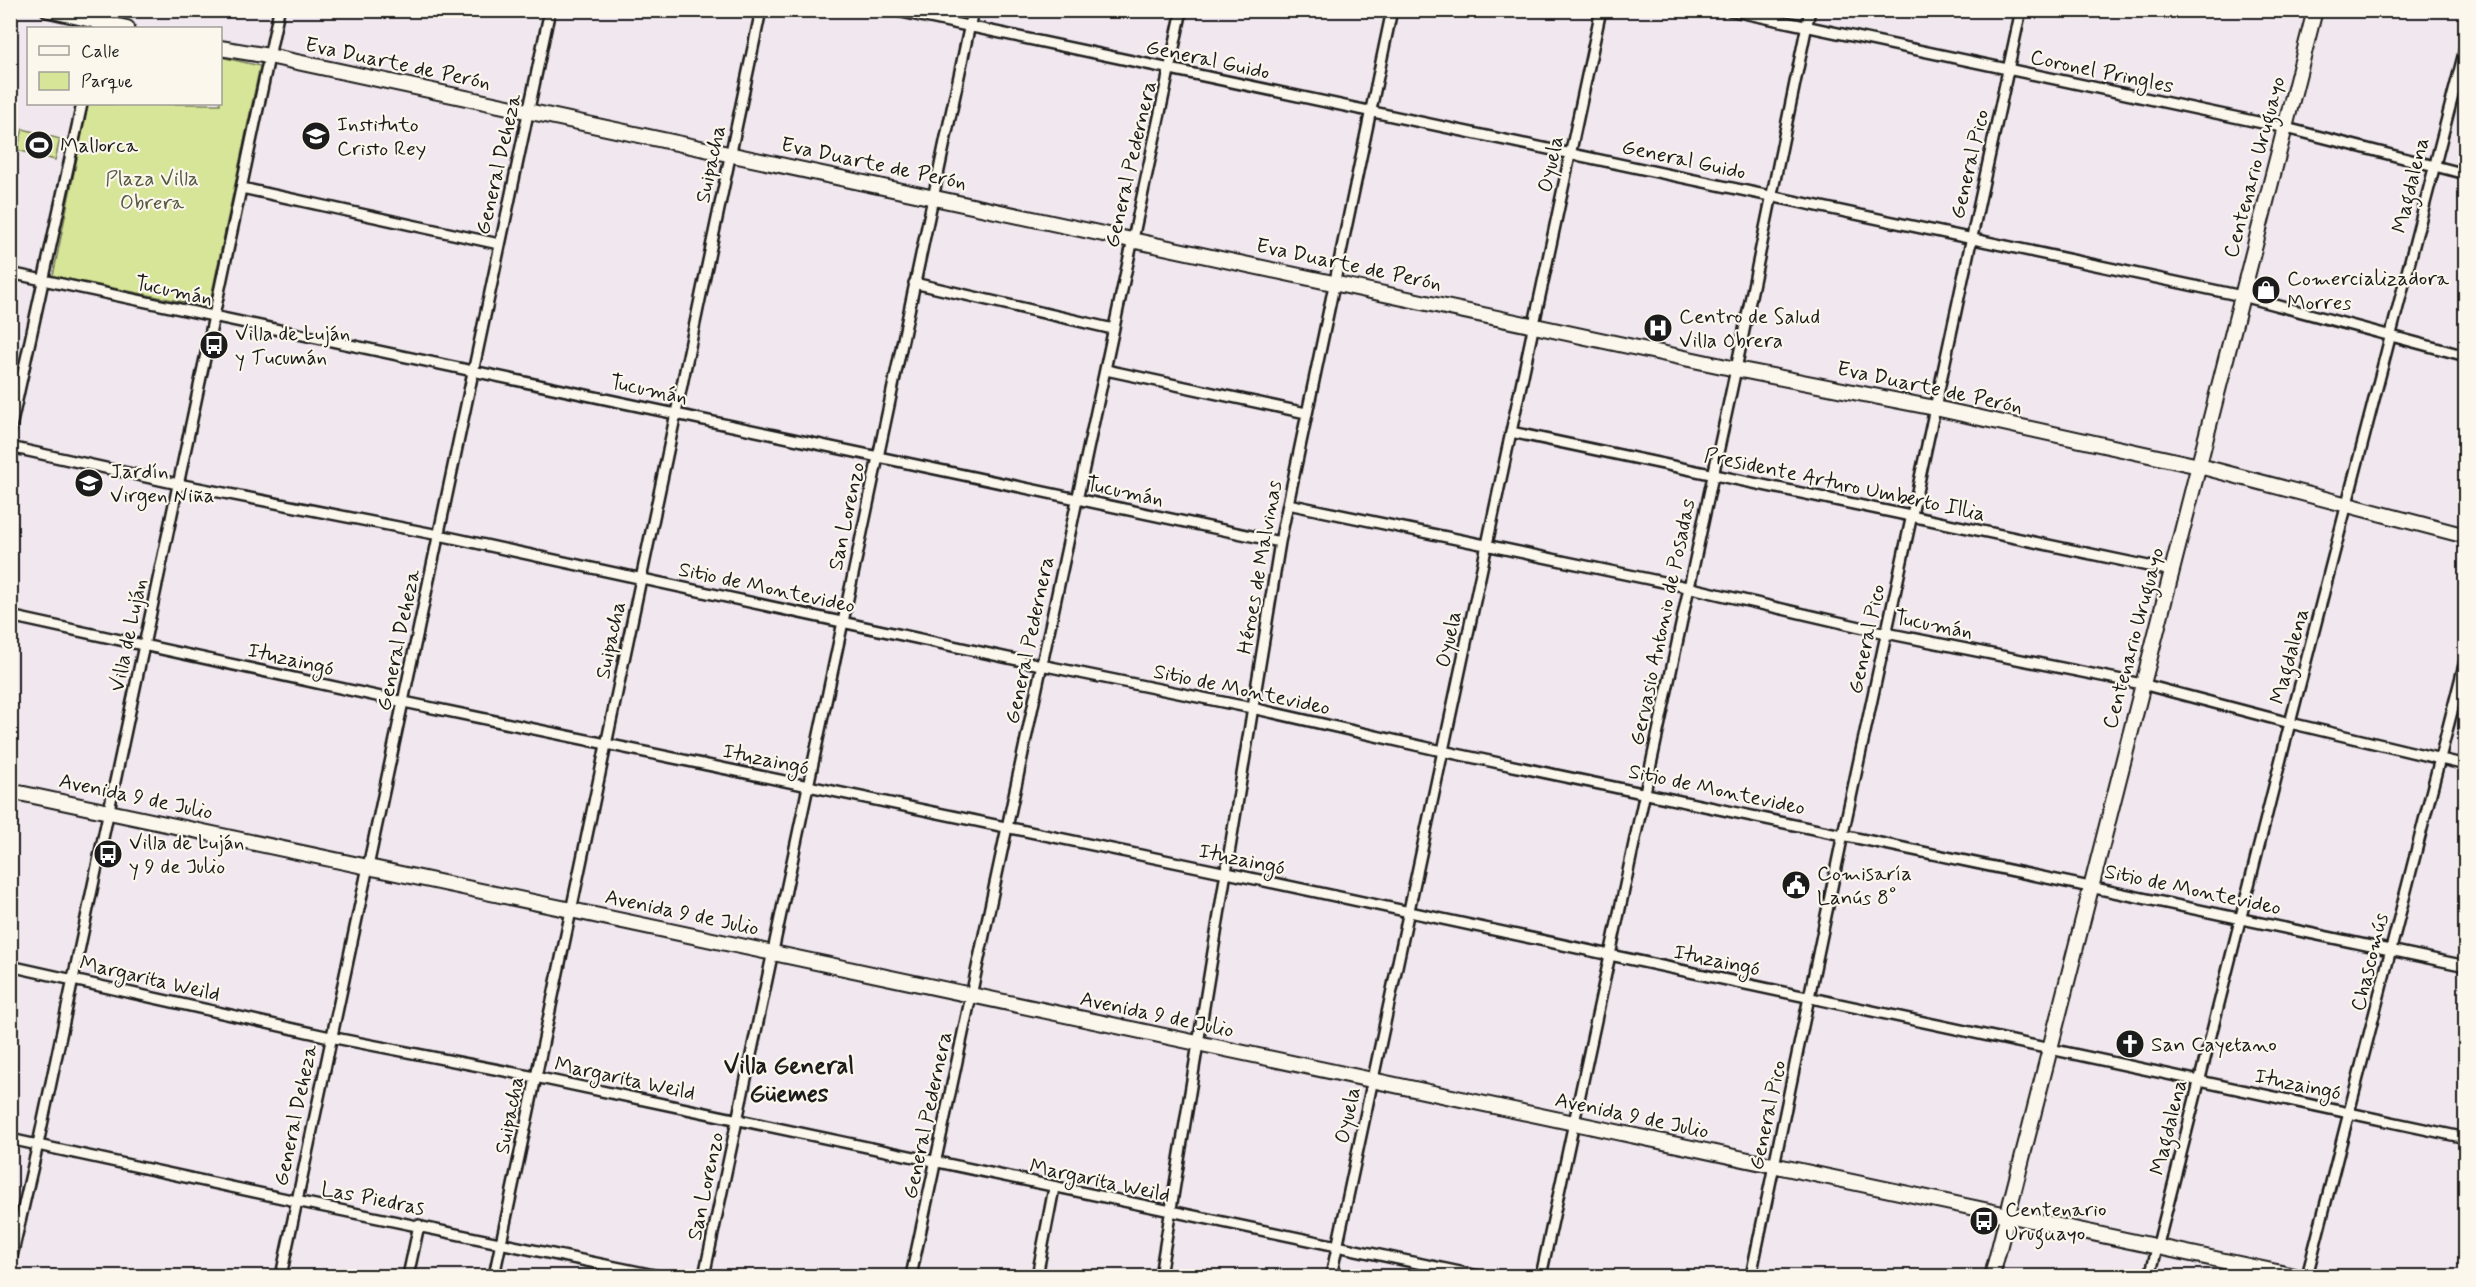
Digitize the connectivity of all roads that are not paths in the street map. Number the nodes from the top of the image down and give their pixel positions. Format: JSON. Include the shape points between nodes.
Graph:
{"nodes":[{"id":1,"x":48,"y":10,"type":"edge"},
{"id":2,"x":279,"y":10,"type":"edge"},
{"id":3,"x":550,"y":10,"type":"edge"},
{"id":4,"x":761,"y":10,"type":"edge"},
{"id":5,"x":892,"y":10,"type":"edge"},
{"id":6,"x":973,"y":10,"type":"edge"},
{"id":7,"x":1182,"y":10,"type":"edge"},
{"id":8,"x":1392,"y":10,"type":"edge"},
{"id":9,"x":1601,"y":10,"type":"edge"},
{"id":10,"x":1729,"y":10,"type":"edge"},
{"id":11,"x":1809,"y":10,"type":"edge"},
{"id":12,"x":2021,"y":10,"type":"edge"},
{"id":13,"x":2315,"y":10,"type":"edge"},
{"id":14,"x":100,"y":20,"type":"edge"},
{"id":15,"x":969,"y":26,"type":"junction"},
{"id":16,"x":124,"y":27,"type":"edge"},
{"id":17,"x":1806,"y":27,"type":"junction"},
{"id":18,"x":2466,"y":45,"type":"edge"},
{"id":19,"x":222,"y":48,"type":"edge"},
{"id":20,"x":269,"y":56,"type":"junction"},
{"id":21,"x":1170,"y":69,"type":"junction"},
{"id":22,"x":2008,"y":70,"type":"junction"},
{"id":23,"x":82,"y":105,"type":"edge"},
{"id":24,"x":1370,"y":111,"type":"junction"},
{"id":25,"x":529,"y":112,"type":"junction"},
{"id":26,"x":2286,"y":128,"type":"junction"},
{"id":27,"x":1571,"y":154,"type":"junction"},
{"id":28,"x":730,"y":155,"type":"junction"},
{"id":29,"x":2433,"y":166,"type":"junction"},
{"id":30,"x":2466,"y":174,"type":"edge"},
{"id":31,"x":242,"y":188,"type":"junction"},
{"id":32,"x":1770,"y":195,"type":"junction"},
{"id":33,"x":933,"y":197,"type":"junction"},
{"id":34,"x":1132,"y":239,"type":"junction"},
{"id":35,"x":1970,"y":239,"type":"junction"},
{"id":36,"x":499,"y":244,"type":"junction"},
{"id":37,"x":10,"y":273,"type":"edge"},
{"id":38,"x":44,"y":280,"type":"junction"},
{"id":39,"x":1334,"y":282,"type":"junction"},
{"id":40,"x":914,"y":283,"type":"junction"},
{"id":41,"x":2242,"y":296,"type":"junction"},
{"id":42,"x":214,"y":317,"type":"junction"},
{"id":43,"x":1534,"y":325,"type":"junction"},
{"id":44,"x":1113,"y":329,"type":"junction"},
{"id":45,"x":2390,"y":336,"type":"junction"},
{"id":46,"x":2466,"y":356,"type":"edge"},
{"id":47,"x":1736,"y":369,"type":"junction"},
{"id":48,"x":473,"y":370,"type":"junction"},
{"id":49,"x":1106,"y":370,"type":"junction"},
{"id":50,"x":1935,"y":408,"type":"junction"},
{"id":51,"x":677,"y":413,"type":"junction"},
{"id":52,"x":1306,"y":413,"type":"junction"},
{"id":53,"x":10,"y":432,"type":"edge"},
{"id":54,"x":1511,"y":432,"type":"junction"},
{"id":55,"x":10,"y":447,"type":"edge"},
{"id":56,"x":877,"y":457,"type":"junction"},
{"id":57,"x":2199,"y":466,"type":"junction"},
{"id":58,"x":1712,"y":475,"type":"junction"},
{"id":59,"x":178,"y":484,"type":"junction"},
{"id":60,"x":1078,"y":499,"type":"junction"},
{"id":61,"x":1288,"y":504,"type":"junction"},
{"id":62,"x":2347,"y":506,"type":"junction"},
{"id":63,"x":1911,"y":515,"type":"junction"},
{"id":64,"x":439,"y":535,"type":"junction"},
{"id":65,"x":2466,"y":536,"type":"edge"},
{"id":66,"x":1280,"y":542,"type":"junction"},
{"id":67,"x":1486,"y":546,"type":"junction"},
{"id":68,"x":2172,"y":571,"type":"junction"},
{"id":69,"x":641,"y":579,"type":"junction"},
{"id":70,"x":1688,"y":587,"type":"junction"},
{"id":71,"x":10,"y":616,"type":"edge"},
{"id":72,"x":842,"y":621,"type":"junction"},
{"id":73,"x":1886,"y":633,"type":"junction"},
{"id":74,"x":145,"y":645,"type":"junction"},
{"id":75,"x":2466,"y":657,"type":"edge"},
{"id":76,"x":1041,"y":666,"type":"junction"},
{"id":77,"x":2142,"y":684,"type":"junction"},
{"id":78,"x":404,"y":702,"type":"junction"},
{"id":79,"x":1252,"y":708,"type":"junction"},
{"id":80,"x":2290,"y":723,"type":"junction"},
{"id":81,"x":606,"y":744,"type":"junction"},
{"id":82,"x":1442,"y":751,"type":"junction"},
{"id":83,"x":2439,"y":758,"type":"junction"},
{"id":84,"x":2466,"y":765,"type":"edge"},
{"id":85,"x":806,"y":785,"type":"junction"},
{"id":86,"x":10,"y":791,"type":"edge"},
{"id":87,"x":1644,"y":792,"type":"junction"},
{"id":88,"x":109,"y":811,"type":"junction"},
{"id":89,"x":1005,"y":828,"type":"junction"},
{"id":90,"x":1843,"y":834,"type":"junction"},
{"id":91,"x":369,"y":866,"type":"junction"},
{"id":92,"x":1227,"y":873,"type":"junction"},
{"id":93,"x":2091,"y":887,"type":"junction"},
{"id":94,"x":570,"y":910,"type":"junction"},
{"id":95,"x":1408,"y":914,"type":"junction"},
{"id":96,"x":2241,"y":917,"type":"junction"},
{"id":97,"x":2391,"y":950,"type":"junction"},
{"id":98,"x":772,"y":952,"type":"junction"},
{"id":99,"x":1610,"y":956,"type":"junction"},
{"id":100,"x":10,"y":966,"type":"edge"},
{"id":101,"x":2466,"y":966,"type":"edge"},
{"id":102,"x":72,"y":979,"type":"junction"},
{"id":103,"x":972,"y":996,"type":"junction"},
{"id":104,"x":1809,"y":998,"type":"junction"},
{"id":105,"x":330,"y":1037,"type":"junction"},
{"id":106,"x":1198,"y":1044,"type":"junction"},
{"id":107,"x":2050,"y":1050,"type":"junction"},
{"id":108,"x":535,"y":1077,"type":"junction"},
{"id":109,"x":1372,"y":1081,"type":"junction"},
{"id":110,"x":2198,"y":1081,"type":"junction"},
{"id":111,"x":2350,"y":1113,"type":"junction"},
{"id":112,"x":737,"y":1120,"type":"junction"},
{"id":113,"x":1574,"y":1125,"type":"junction"},
{"id":114,"x":2466,"y":1138,"type":"edge"},
{"id":115,"x":10,"y":1139,"type":"edge"},
{"id":116,"x":38,"y":1144,"type":"junction"},
{"id":117,"x":934,"y":1163,"type":"junction"},
{"id":118,"x":1775,"y":1167,"type":"junction"},
{"id":119,"x":1054,"y":1188,"type":"junction"},
{"id":120,"x":296,"y":1201,"type":"junction"},
{"id":121,"x":1170,"y":1213,"type":"junction"},
{"id":122,"x":2008,"y":1216,"type":"junction"},
{"id":123,"x":419,"y":1225,"type":"junction"},
{"id":124,"x":502,"y":1242,"type":"junction"},
{"id":125,"x":1337,"y":1248,"type":"junction"},
{"id":126,"x":2157,"y":1248,"type":"junction"},
{"id":127,"x":10,"y":1265,"type":"edge"},
{"id":128,"x":281,"y":1276,"type":"edge"},
{"id":129,"x":408,"y":1276,"type":"edge"},
{"id":130,"x":494,"y":1276,"type":"edge"},
{"id":131,"x":659,"y":1276,"type":"edge"},
{"id":132,"x":704,"y":1276,"type":"edge"},
{"id":133,"x":911,"y":1276,"type":"edge"},
{"id":134,"x":1037,"y":1276,"type":"edge"},
{"id":135,"x":1160,"y":1276,"type":"edge"},
{"id":136,"x":1331,"y":1276,"type":"edge"},
{"id":137,"x":1479,"y":1276,"type":"edge"},
{"id":138,"x":1541,"y":1276,"type":"edge"},
{"id":139,"x":1751,"y":1276,"type":"edge"},
{"id":140,"x":1992,"y":1276,"type":"edge"},
{"id":141,"x":2150,"y":1276,"type":"edge"},
{"id":142,"x":2295,"y":1276,"type":"edge"},
{"id":143,"x":2307,"y":1276,"type":"edge"}],
"edges":[{"from":1,"to":14,"type":"main road"},
{"from":2,"to":20,"type":"street","name":"Villa de Luján"},
{"from":3,"to":25,"type":"street","name":"General Deheza"},
{"from":4,"to":28,"type":"street","name":"Suipacha"},
{"from":5,"to":15,"type":"street","name":"General Guido"},
{"from":6,"to":15,"type":"street","name":"San Lorenzo"},
{"from":7,"to":21,"type":"street","name":"General Pedernera"},
{"from":8,"to":24,"type":"street","name":"Héroes de Malvinas"},
{"from":9,"to":27,"type":"street","name":"Oyuela"},
{"from":10,"to":17,"type":"street","name":"Coronel Pringles"},
{"from":11,"to":17,"type":"street","name":"Gervasio Antonio de Posadas"},
{"from":12,"to":22,"type":"street","name":"General Pico"},
{"from":13,"to":26,"type":"main road","name":"Centenario Uruguayo"},
{"from":14,"to":16,"type":"main road"},
{"from":15,"to":21,"type":"street","name":"General Guido"},
{"from":15,"to":33,"type":"street","name":"San Lorenzo"},
{"from":17,"to":22,"type":"street","name":"Coronel Pringles"},
{"from":17,"to":32,"type":"street","name":"Gervasio Antonio de Posadas"},
{"from":18,"to":29,"type":"street","name":"Magdalena"},
{"from":19,"to":20,"type":"main road","name":"Eva Duarte de Perón"},
{"from":20,"to":25,"type":"main road","name":"Eva Duarte de Perón"},
{"from":20,"to":31,"type":"street","name":"Villa de Luján"},
{"from":21,"to":24,"type":"street","name":"General Guido"},
{"from":21,"to":34,"type":"street","name":"General Pedernera"},
{"from":22,"to":26,"type":"street","name":"Coronel Pringles"},
{"from":22,"to":35,"type":"street","name":"General Pico"},
{"from":23,"to":38,"type":"street"},
{"from":24,"to":27,"type":"street","name":"General Guido"},
{"from":24,"to":39,"type":"street","name":"Héroes de Malvinas"},
{"from":25,"to":28,"type":"main road","name":"Eva Duarte de Perón"},
{"from":25,"to":36,"type":"street","name":"General Deheza"},
{"from":26,"to":29,"type":"street","name":"Coronel Pringles"},
{"from":26,"to":41,"type":"main road","name":"Centenario Uruguayo"},
{"from":27,"to":32,"type":"street","name":"General Guido"},
{"from":27,"to":43,"type":"street","name":"Oyuela"},
{"from":28,"to":33,"type":"main road","name":"Eva Duarte de Perón"},
{"from":28,"to":51,"type":"street","name":"Suipacha"},
{"from":29,"to":30,"type":"street","name":"Coronel Pringles"},
{"from":29,"to":45,"type":"street","name":"Magdalena"},
{"from":31,"to":36,"type":"street"},
{"from":31,"to":42,"type":"street","name":"Villa de Luján"},
{"from":32,"to":35,"type":"street","name":"General Guido"},
{"from":32,"to":47,"type":"street","name":"Gervasio Antonio de Posadas"},
{"from":33,"to":34,"type":"main road","name":"Eva Duarte de Perón"},
{"from":33,"to":40,"type":"street","name":"San Lorenzo"},
{"from":34,"to":39,"type":"main road","name":"Eva Duarte de Perón"},
{"from":34,"to":44,"type":"street","name":"General Pedernera"},
{"from":35,"to":41,"type":"street","name":"General Guido"},
{"from":35,"to":50,"type":"street","name":"General Pico"},
{"from":36,"to":48,"type":"street","name":"General Deheza"},
{"from":37,"to":38,"type":"street","name":"Tucumán"},
{"from":38,"to":42,"type":"street","name":"Tucumán"},
{"from":38,"to":53,"type":"street"},
{"from":39,"to":43,"type":"main road","name":"Eva Duarte de Perón"},
{"from":39,"to":52,"type":"street","name":"Héroes de Malvinas"},
{"from":40,"to":44,"type":"street"},
{"from":40,"to":56,"type":"street","name":"San Lorenzo"},
{"from":41,"to":45,"type":"street","name":"General Guido"},
{"from":41,"to":57,"type":"main road","name":"Centenario Uruguayo"},
{"from":42,"to":48,"type":"street","name":"Tucumán"},
{"from":42,"to":59,"type":"street","name":"Villa de Luján"},
{"from":43,"to":47,"type":"main road","name":"Eva Duarte de Perón"},
{"from":43,"to":54,"type":"street","name":"Oyuela"},
{"from":44,"to":49,"type":"street","name":"General Pedernera"},
{"from":45,"to":46,"type":"street","name":"General Guido"},
{"from":45,"to":62,"type":"street","name":"Magdalena"},
{"from":47,"to":50,"type":"main road","name":"Eva Duarte de Perón"},
{"from":47,"to":58,"type":"street","name":"Gervasio Antonio de Posadas"},
{"from":48,"to":51,"type":"street","name":"Tucumán"},
{"from":48,"to":64,"type":"street","name":"General Deheza"},
{"from":49,"to":52,"type":"street"},
{"from":49,"to":60,"type":"street","name":"General Pedernera"},
{"from":50,"to":57,"type":"main road","name":"Eva Duarte de Perón"},
{"from":50,"to":63,"type":"street","name":"General Pico"},
{"from":51,"to":56,"type":"street","name":"Tucumán"},
{"from":51,"to":69,"type":"street","name":"Suipacha"},
{"from":52,"to":61,"type":"street","name":"Héroes de Malvinas"},
{"from":54,"to":58,"type":"street","name":"Presidente Arturo Umberto Illia"},
{"from":54,"to":67,"type":"street","name":"Oyuela"},
{"from":55,"to":59,"type":"street","name":"Sitio de Montevideo"},
{"from":56,"to":60,"type":"street","name":"Tucumán"},
{"from":56,"to":72,"type":"street","name":"San Lorenzo"},
{"from":57,"to":62,"type":"main road","name":"Eva Duarte de Perón"},
{"from":57,"to":68,"type":"main road","name":"Centenario Uruguayo"},
{"from":58,"to":63,"type":"street","name":"Presidente Arturo Umberto Illia"},
{"from":58,"to":70,"type":"street","name":"Gervasio Antonio de Posadas"},
{"from":59,"to":64,"type":"street","name":"Sitio de Montevideo"},
{"from":59,"to":74,"type":"street","name":"Villa de Luján"},
{"from":60,"to":66,"type":"street","name":"Tucumán"},
{"from":60,"to":76,"type":"street","name":"General Pedernera"},
{"from":61,"to":66,"type":"street","name":"Héroes de Malvinas"},
{"from":61,"to":67,"type":"street","name":"Tucumán"},
{"from":62,"to":65,"type":"main road","name":"Eva Duarte de Perón"},
{"from":62,"to":80,"type":"street","name":"Magdalena"},
{"from":63,"to":68,"type":"street","name":"Presidente Arturo Umberto Illia"},
{"from":63,"to":73,"type":"street","name":"General Pico"},
{"from":64,"to":69,"type":"street","name":"Sitio de Montevideo"},
{"from":64,"to":78,"type":"street","name":"General Deheza"},
{"from":66,"to":79,"type":"street","name":"Héroes de Malvinas"},
{"from":67,"to":70,"type":"street","name":"Tucumán"},
{"from":67,"to":82,"type":"street","name":"Oyuela"},
{"from":68,"to":77,"type":"main road","name":"Centenario Uruguayo"},
{"from":69,"to":72,"type":"street","name":"Sitio de Montevideo"},
{"from":69,"to":81,"type":"street","name":"Suipacha"},
{"from":70,"to":73,"type":"street","name":"Tucumán"},
{"from":70,"to":87,"type":"street","name":"Gervasio Antonio de Posadas"},
{"from":71,"to":74,"type":"street","name":"Ituzaingó"},
{"from":72,"to":76,"type":"street","name":"Sitio de Montevideo"},
{"from":72,"to":85,"type":"street","name":"San Lorenzo"},
{"from":73,"to":77,"type":"street","name":"Tucumán"},
{"from":73,"to":90,"type":"street","name":"General Pico"},
{"from":74,"to":78,"type":"street","name":"Ituzaingó"},
{"from":74,"to":88,"type":"street","name":"Villa de Luján"},
{"from":75,"to":83,"type":"street","name":"Chascomús"},
{"from":76,"to":79,"type":"street","name":"Sitio de Montevideo"},
{"from":76,"to":89,"type":"street","name":"General Pedernera"},
{"from":77,"to":80,"type":"street","name":"Tucumán"},
{"from":77,"to":93,"type":"main road","name":"Centenario Uruguayo"},
{"from":78,"to":81,"type":"street","name":"Ituzaingó"},
{"from":78,"to":91,"type":"street","name":"General Deheza"},
{"from":79,"to":82,"type":"street","name":"Sitio de Montevideo"},
{"from":79,"to":92,"type":"street","name":"Héroes de Malvinas"},
{"from":80,"to":83,"type":"street","name":"Tucumán"},
{"from":80,"to":96,"type":"street","name":"Magdalena"},
{"from":81,"to":85,"type":"street","name":"Ituzaingó"},
{"from":81,"to":94,"type":"street","name":"Suipacha"},
{"from":82,"to":87,"type":"street","name":"Sitio de Montevideo"},
{"from":82,"to":95,"type":"street","name":"Oyuela"},
{"from":83,"to":84,"type":"street","name":"Tucumán"},
{"from":83,"to":97,"type":"street","name":"Chascomús"},
{"from":85,"to":89,"type":"street","name":"Ituzaingó"},
{"from":85,"to":98,"type":"street","name":"San Lorenzo"},
{"from":86,"to":88,"type":"main road","name":"Avenida 9 de Julio"},
{"from":87,"to":90,"type":"street","name":"Sitio de Montevideo"},
{"from":87,"to":99,"type":"street","name":"Gervasio Antonio de Posadas"},
{"from":88,"to":91,"type":"main road","name":"Avenida 9 de Julio"},
{"from":88,"to":102,"type":"street","name":"Villa de Luján"},
{"from":89,"to":92,"type":"street","name":"Ituzaingó"},
{"from":89,"to":103,"type":"street","name":"General Pedernera"},
{"from":90,"to":93,"type":"street","name":"Sitio de Montevideo"},
{"from":90,"to":104,"type":"street","name":"General Pico"},
{"from":91,"to":94,"type":"main road","name":"Avenida 9 de Julio"},
{"from":91,"to":105,"type":"street","name":"General Deheza"},
{"from":92,"to":95,"type":"street","name":"Ituzaingó"},
{"from":92,"to":106,"type":"street","name":"Héroes de Malvinas"},
{"from":93,"to":96,"type":"street","name":"Sitio de Montevideo"},
{"from":93,"to":107,"type":"main road","name":"Centenario Uruguayo"},
{"from":94,"to":98,"type":"main road","name":"Avenida 9 de Julio"},
{"from":94,"to":108,"type":"street","name":"Suipacha"},
{"from":95,"to":99,"type":"street","name":"Ituzaingó"},
{"from":95,"to":109,"type":"street","name":"Oyuela"},
{"from":96,"to":97,"type":"street","name":"Sitio de Montevideo"},
{"from":96,"to":110,"type":"street","name":"Magdalena"},
{"from":97,"to":101,"type":"street","name":"Sitio de Montevideo"},
{"from":97,"to":111,"type":"street","name":"Chascomús"},
{"from":98,"to":103,"type":"main road","name":"Avenida 9 de Julio"},
{"from":98,"to":112,"type":"street","name":"San Lorenzo"},
{"from":99,"to":104,"type":"street","name":"Ituzaingó"},
{"from":99,"to":113,"type":"street","name":"Gervasio Antonio de Posadas"},
{"from":100,"to":102,"type":"street","name":"Margarita Weild"},
{"from":102,"to":105,"type":"street","name":"Margarita Weild"},
{"from":102,"to":116,"type":"street","name":"Villa de Luján"},
{"from":103,"to":106,"type":"main road","name":"Avenida 9 de Julio"},
{"from":103,"to":117,"type":"street","name":"General Pedernera"},
{"from":104,"to":107,"type":"street","name":"Ituzaingó"},
{"from":104,"to":118,"type":"street","name":"General Pico"},
{"from":105,"to":108,"type":"street","name":"Margarita Weild"},
{"from":105,"to":120,"type":"street","name":"General Deheza"},
{"from":106,"to":109,"type":"main road","name":"Avenida 9 de Julio"},
{"from":106,"to":121,"type":"street","name":"Héroes de Malvinas"},
{"from":107,"to":110,"type":"street","name":"Ituzaingó"},
{"from":107,"to":122,"type":"main road","name":"Centenario Uruguayo"},
{"from":108,"to":112,"type":"street","name":"Margarita Weild"},
{"from":108,"to":124,"type":"street","name":"Suipacha"},
{"from":109,"to":113,"type":"main road","name":"Avenida 9 de Julio"},
{"from":109,"to":125,"type":"street","name":"Oyuela"},
{"from":110,"to":111,"type":"street","name":"Ituzaingó"},
{"from":110,"to":126,"type":"street","name":"Magdalena"},
{"from":111,"to":114,"type":"street","name":"Ituzaingó"},
{"from":111,"to":143,"type":"street","name":"Chascomús"},
{"from":112,"to":117,"type":"street","name":"Margarita Weild"},
{"from":112,"to":132,"type":"street","name":"San Lorenzo"},
{"from":113,"to":118,"type":"main road","name":"Avenida 9 de Julio"},
{"from":113,"to":138,"type":"street","name":"Gervasio Antonio de Posadas"},
{"from":115,"to":116,"type":"street","name":"Las Piedras"},
{"from":116,"to":120,"type":"street","name":"Las Piedras"},
{"from":116,"to":127,"type":"street","name":"Villa de Luján"},
{"from":117,"to":119,"type":"street","name":"Margarita Weild"},
{"from":117,"to":133,"type":"street","name":"General Pedernera"},
{"from":118,"to":122,"type":"main road","name":"Avenida 9 de Julio"},
{"from":118,"to":139,"type":"street","name":"General Pico"},
{"from":119,"to":121,"type":"street","name":"Margarita Weild"},
{"from":119,"to":134,"type":"street"},
{"from":120,"to":123,"type":"street","name":"Las Piedras"},
{"from":120,"to":128,"type":"street","name":"General Deheza"},
{"from":121,"to":125,"type":"street","name":"Margarita Weild"},
{"from":121,"to":135,"type":"street","name":"Héroes de Malvinas"},
{"from":122,"to":126,"type":"main road","name":"Avenida 9 de Julio"},
{"from":122,"to":140,"type":"main road","name":"Centenario Uruguayo"},
{"from":123,"to":124,"type":"street","name":"Las Piedras"},
{"from":123,"to":129,"type":"street"},
{"from":124,"to":130,"type":"street","name":"Suipacha"},
{"from":124,"to":131,"type":"street","name":"Las Piedras"},
{"from":125,"to":136,"type":"street","name":"Oyuela"},
{"from":125,"to":137,"type":"street","name":"Margarita Weild"},
{"from":126,"to":141,"type":"street","name":"Magdalena"},
{"from":126,"to":142,"type":"main road","name":"Avenida 9 de Julio"}]}
